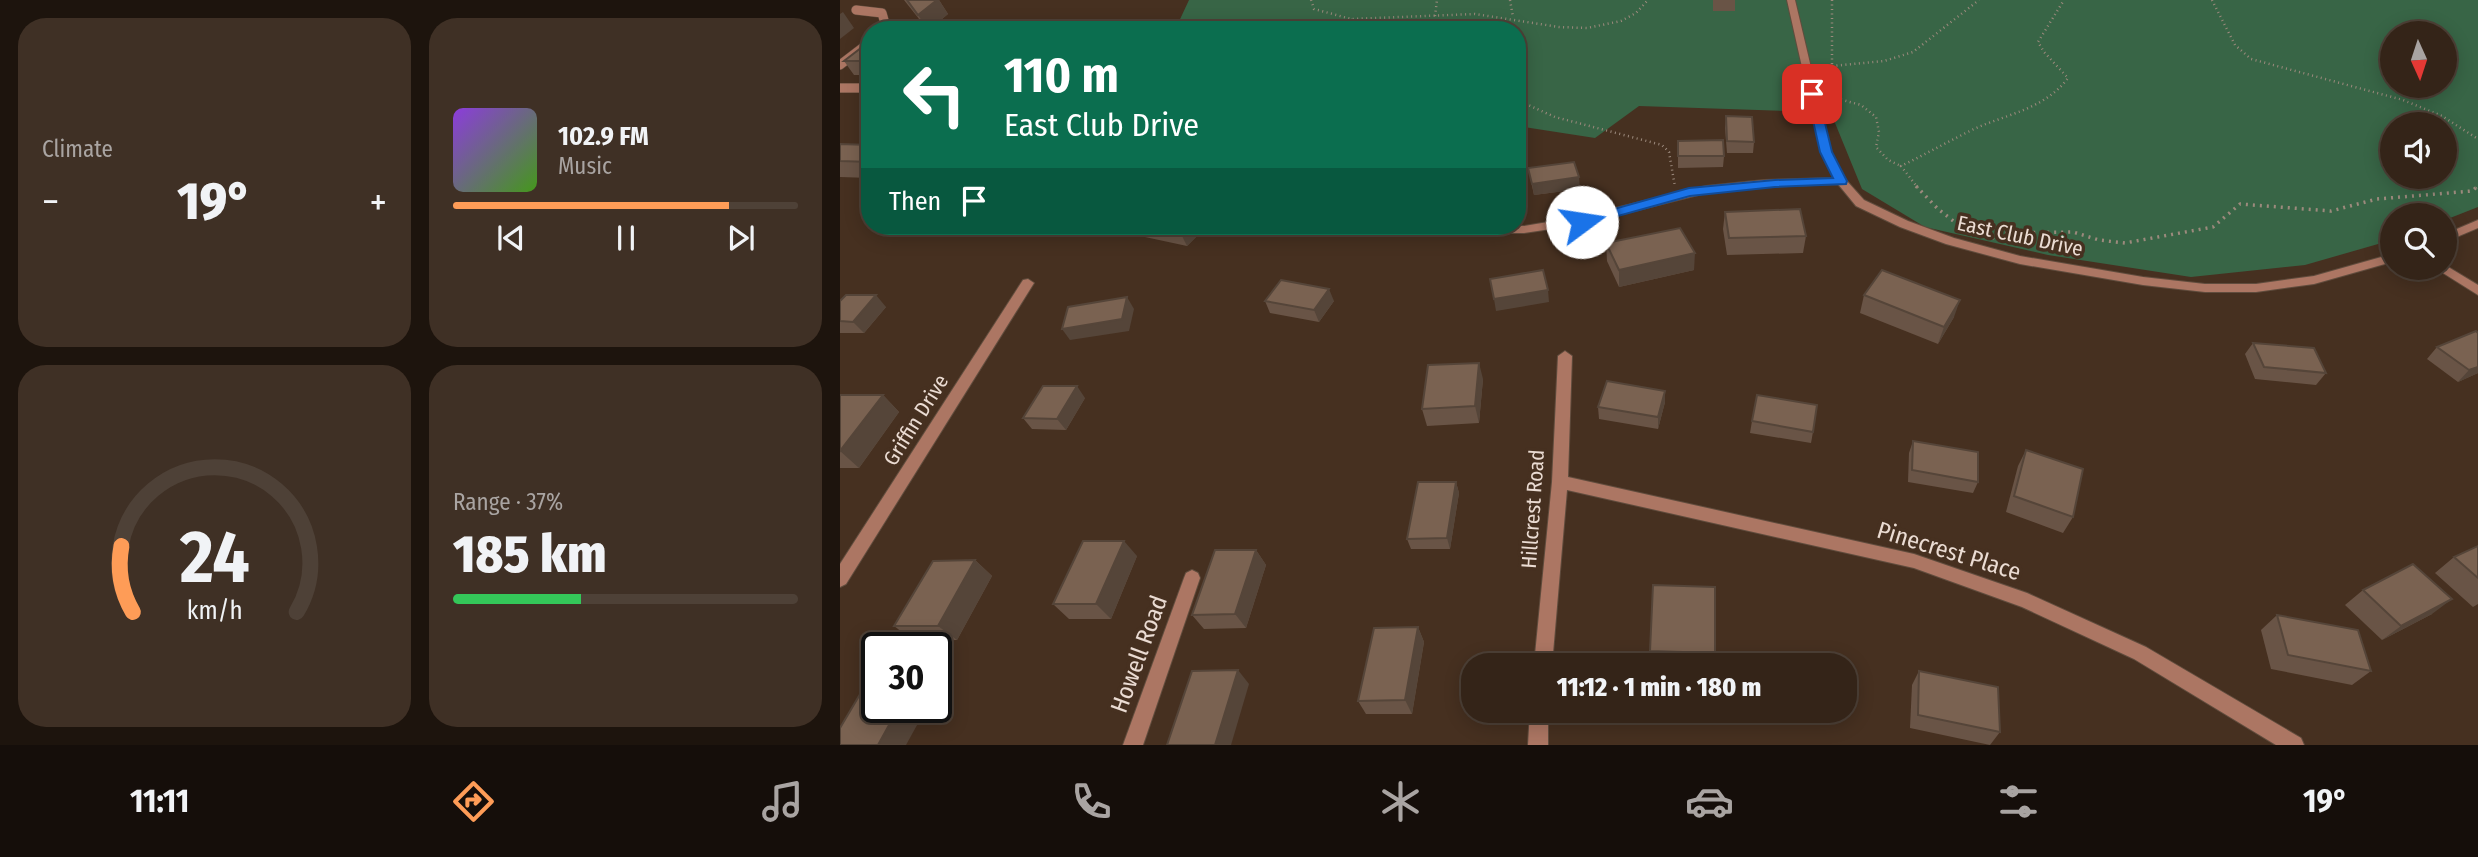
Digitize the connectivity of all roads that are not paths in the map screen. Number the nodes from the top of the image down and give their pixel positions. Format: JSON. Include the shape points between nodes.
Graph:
{"nodes":[{"id":1,"x":864,"y":0,"type":"edge"},
{"id":2,"x":1791,"y":0,"type":"edge"},
{"id":3,"x":884,"y":21,"type":"edge"},
{"id":4,"x":861,"y":49,"type":"edge"},
{"id":5,"x":840,"y":65,"type":"edge"},
{"id":6,"x":840,"y":88,"type":"edge"},
{"id":7,"x":861,"y":88,"type":"edge"},
{"id":8,"x":1841,"y":181,"type":"junction"},
{"id":9,"x":2478,"y":224,"type":"edge"},
{"id":10,"x":1526,"y":231,"type":"edge"},
{"id":11,"x":2457,"y":233,"type":"edge"},
{"id":12,"x":2380,"y":261,"type":"edge"},
{"id":13,"x":2457,"y":278,"type":"edge"},
{"id":14,"x":1028,"y":283,"type":"dead end"},
{"id":15,"x":2478,"y":291,"type":"edge"},
{"id":16,"x":1564,"y":356,"type":"dead end"},
{"id":17,"x":1560,"y":482,"type":"junction"},
{"id":18,"x":1192,"y":578,"type":"dead end"},
{"id":19,"x":840,"y":579,"type":"edge"},
{"id":20,"x":1544,"y":653,"type":"edge"},
{"id":21,"x":1539,"y":723,"type":"edge"},
{"id":22,"x":1133,"y":745,"type":"edge"},
{"id":23,"x":1538,"y":745,"type":"edge"},
{"id":24,"x":2294,"y":745,"type":"edge"}],
"edges":[{"from":1,"to":3,"type":"lane","via":[[856,10],[882,13]]},
{"from":2,"to":8,"type":"street","name":"East Club Drive","via":[[1817,94],[1826,152]]},
{"from":4,"to":5,"type":"lane"},
{"from":6,"to":7,"type":"lane"},
{"from":8,"to":10,"type":"street","via":[[1715,189]]},
{"from":8,"to":12,"type":"street","name":"East Club Drive","via":[[1861,204],[1976,248],[2143,281],[2256,288],[2314,280]]},
{"from":9,"to":11,"type":"street"},
{"from":13,"to":15,"type":"street"},
{"from":14,"to":19,"type":"street","name":"Griffin Drive"},
{"from":16,"to":17,"type":"street","name":"Hillcrest Road"},
{"from":17,"to":20,"type":"street","name":"Hillcrest Road"},
{"from":17,"to":24,"type":"street","name":"Pinecrest Place","via":[[1914,561],[2027,601],[2140,653]]},
{"from":18,"to":22,"type":"street","name":"Howell Road"},
{"from":21,"to":23,"type":"street"}]}
